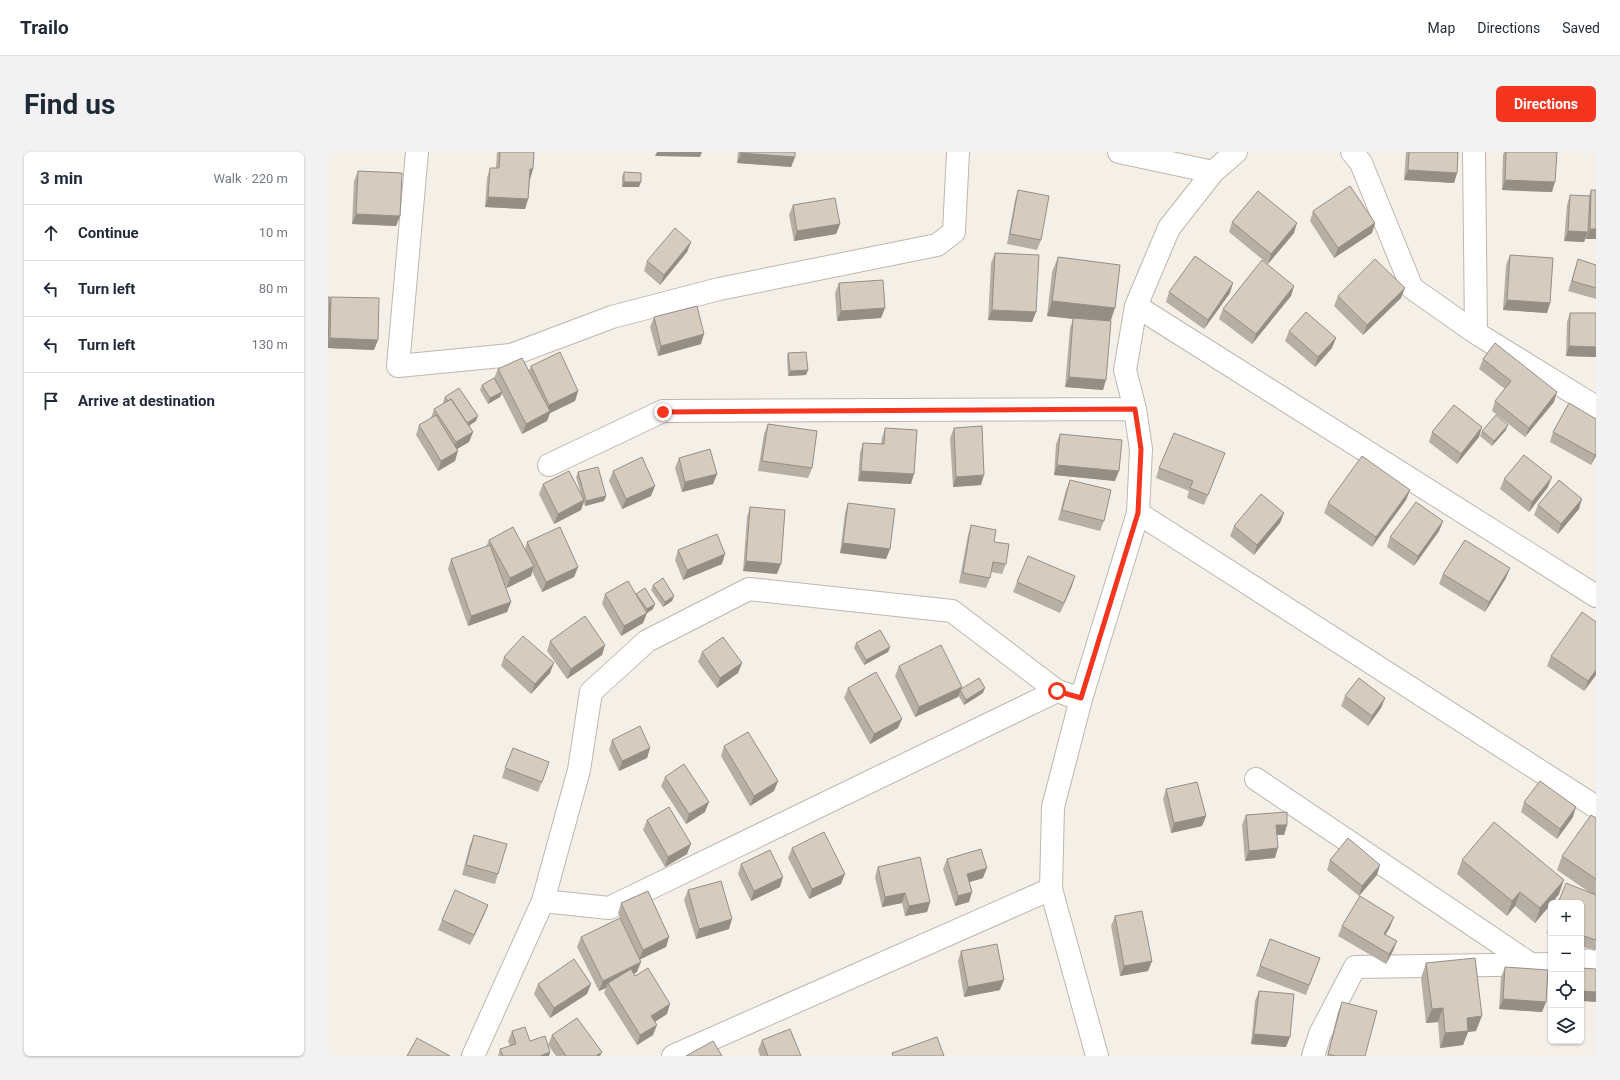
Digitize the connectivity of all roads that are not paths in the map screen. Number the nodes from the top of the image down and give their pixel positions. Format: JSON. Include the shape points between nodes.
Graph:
{"nodes":[{"id":1,"x":418,"y":152,"type":"edge"},
{"id":2,"x":958,"y":152,"type":"edge"},
{"id":3,"x":1119,"y":152,"type":"edge"},
{"id":4,"x":1236,"y":152,"type":"edge"},
{"id":5,"x":1352,"y":152,"type":"edge"},
{"id":6,"x":1474,"y":152,"type":"edge"},
{"id":7,"x":1213,"y":172,"type":"junction"},
{"id":8,"x":1136,"y":306,"type":"junction"},
{"id":9,"x":1476,"y":333,"type":"junction"},
{"id":10,"x":1596,"y":407,"type":"edge"},
{"id":11,"x":1135,"y":409,"type":"junction"},
{"id":12,"x":549,"y":465,"type":"dead end"},
{"id":13,"x":1138,"y":513,"type":"junction"},
{"id":14,"x":1596,"y":596,"type":"edge"},
{"id":15,"x":1057,"y":691,"type":"junction"},
{"id":16,"x":1081,"y":698,"type":"junction"},
{"id":17,"x":1256,"y":779,"type":"dead end"},
{"id":18,"x":1596,"y":807,"type":"edge"},
{"id":19,"x":1051,"y":889,"type":"junction"},
{"id":20,"x":543,"y":901,"type":"junction"},
{"id":21,"x":1596,"y":960,"type":"edge"},
{"id":22,"x":1584,"y":961,"type":"edge"},
{"id":23,"x":1542,"y":964,"type":"edge"},
{"id":24,"x":1093,"y":1055,"type":"edge"},
{"id":25,"x":473,"y":1056,"type":"edge"},
{"id":26,"x":673,"y":1056,"type":"edge"},
{"id":27,"x":1313,"y":1056,"type":"edge"}],
"edges":[{"from":1,"to":2,"type":"street","via":[[398,366],[511,355],[612,317],[711,291],[937,245],[954,232]]},
{"from":3,"to":7,"type":"street"},
{"from":4,"to":7,"type":"street"},
{"from":5,"to":9,"type":"street","via":[[1361,163],[1412,288]]},
{"from":6,"to":9,"type":"street"},
{"from":7,"to":8,"type":"street","via":[[1169,228]]},
{"from":8,"to":11,"type":"street","via":[[1125,370]]},
{"from":8,"to":14,"type":"street"},
{"from":9,"to":10,"type":"street"},
{"from":11,"to":12,"type":"street","via":[[663,412]]},
{"from":11,"to":13,"type":"street","via":[[1141,449]]},
{"from":13,"to":16,"type":"street"},
{"from":13,"to":18,"type":"street"},
{"from":15,"to":16,"type":"street"},
{"from":15,"to":20,"type":"street","via":[[609,908]]},
{"from":15,"to":20,"type":"street","via":[[952,611],[748,589],[647,641],[591,692],[579,770]]},
{"from":16,"to":19,"type":"street","via":[[1053,807]]},
{"from":17,"to":23,"type":"street"},
{"from":19,"to":24,"type":"street"},
{"from":19,"to":26,"type":"street"},
{"from":20,"to":25,"type":"street"},
{"from":21,"to":22,"type":"street"},
{"from":23,"to":27,"type":"street","via":[[1355,967],[1320,1034]]}]}
